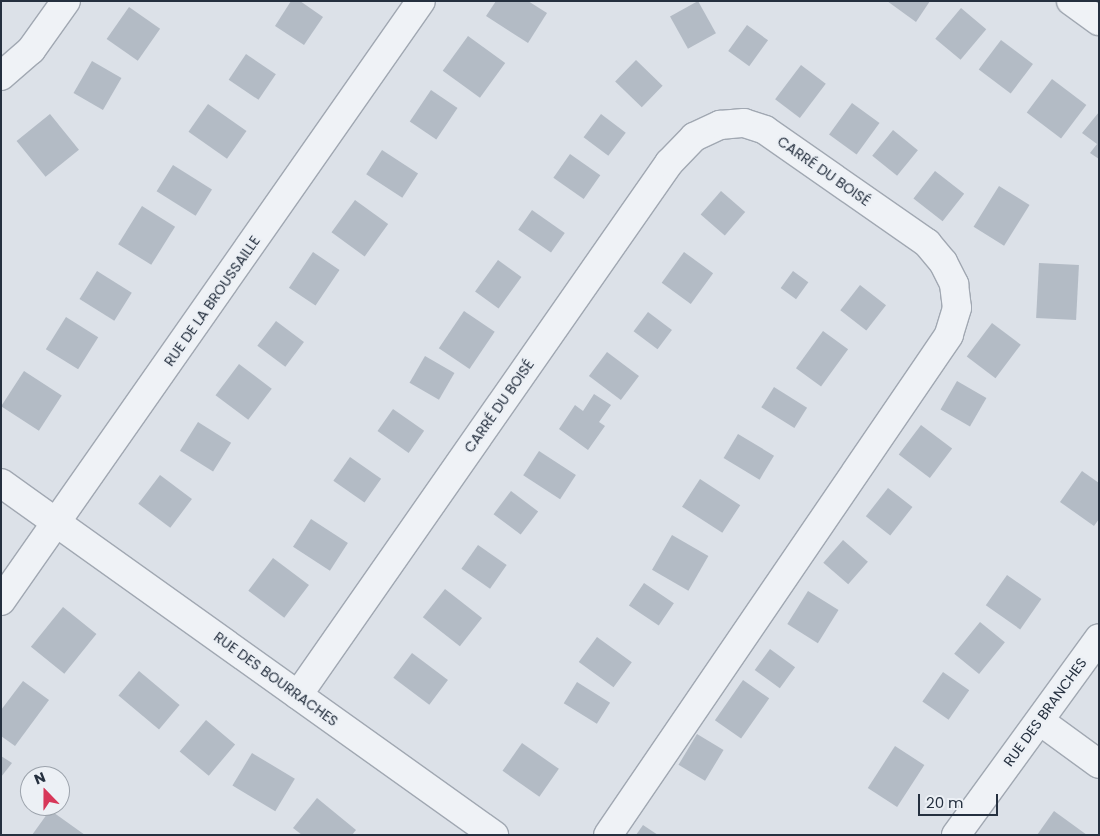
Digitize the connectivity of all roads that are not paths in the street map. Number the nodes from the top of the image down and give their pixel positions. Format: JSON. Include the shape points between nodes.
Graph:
{"nodes":[{"id":1,"x":66,"y":1,"type":"edge"},
{"id":2,"x":421,"y":1,"type":"edge"},
{"id":3,"x":1071,"y":1,"type":"edge"},
{"id":4,"x":1099,"y":21,"type":"edge"},
{"id":5,"x":1,"y":76,"type":"edge"},
{"id":6,"x":1,"y":483,"type":"edge"},
{"id":7,"x":58,"y":522,"type":"junction"},
{"id":8,"x":1,"y":601,"type":"edge"},
{"id":9,"x":1099,"y":638,"type":"edge"},
{"id":10,"x":298,"y":695,"type":"junction"},
{"id":11,"x":1040,"y":721,"type":"junction"},
{"id":12,"x":1099,"y":764,"type":"edge"},
{"id":13,"x":494,"y":835,"type":"edge"},
{"id":14,"x":608,"y":835,"type":"edge"},
{"id":15,"x":956,"y":835,"type":"edge"}],
"edges":[{"from":1,"to":5,"type":"street","via":[[31,50]]},
{"from":2,"to":7,"type":"street","name":"RUE DE LA BROUSSAILLE"},
{"from":3,"to":4,"type":"street"},
{"from":6,"to":7,"type":"street","name":"RUE DES BOURRACHES"},
{"from":7,"to":8,"type":"street","name":"RUE DE LA BROUSSAILLE"},
{"from":7,"to":10,"type":"street","name":"RUE DES BOURRACHES"},
{"from":9,"to":11,"type":"street","name":"RUE DES BRANCHES"},
{"from":10,"to":13,"type":"street","name":"RUE DES BOURRACHES"},
{"from":10,"to":14,"type":"street","name":"CARRÉ DU BOISÉ","via":[[669,162],[694,137],[720,125],[744,122],[765,130],[927,242],[943,262],[954,284],[957,308],[949,335]]},
{"from":11,"to":12,"type":"street"},
{"from":11,"to":15,"type":"street","name":"RUE DES BRANCHES"}]}
